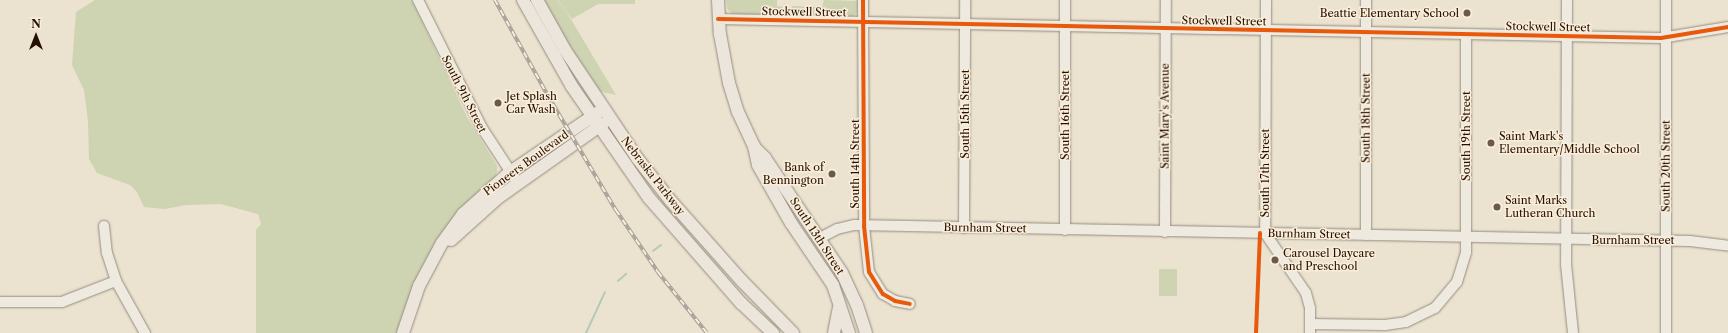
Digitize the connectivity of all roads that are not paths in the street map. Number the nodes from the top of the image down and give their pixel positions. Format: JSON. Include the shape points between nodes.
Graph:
{"nodes":[{"id":1,"x":418,"y":0,"type":"edge"},
{"id":2,"x":523,"y":0,"type":"edge"},
{"id":3,"x":536,"y":0,"type":"edge"},
{"id":4,"x":718,"y":0,"type":"edge"},
{"id":5,"x":864,"y":0,"type":"edge"},
{"id":6,"x":965,"y":0,"type":"edge"},
{"id":7,"x":1065,"y":0,"type":"edge"},
{"id":8,"x":1166,"y":0,"type":"edge"},
{"id":9,"x":1266,"y":0,"type":"edge"},
{"id":10,"x":1366,"y":0,"type":"edge"},
{"id":11,"x":1567,"y":0,"type":"edge"},
{"id":12,"x":1666,"y":0,"type":"edge"},
{"id":13,"x":718,"y":19,"type":"junction"},
{"id":14,"x":864,"y":23,"type":"junction"},
{"id":15,"x":965,"y":25,"type":"junction"},
{"id":16,"x":1065,"y":27,"type":"junction"},
{"id":17,"x":1728,"y":27,"type":"edge"},
{"id":18,"x":1166,"y":29,"type":"junction"},
{"id":19,"x":1266,"y":30,"type":"junction"},
{"id":20,"x":1366,"y":32,"type":"junction"},
{"id":21,"x":1466,"y":34,"type":"junction"},
{"id":22,"x":1567,"y":36,"type":"junction"},
{"id":23,"x":1666,"y":38,"type":"junction"},
{"id":24,"x":607,"y":114,"type":"junction"},
{"id":25,"x":595,"y":121,"type":"junction"},
{"id":26,"x":754,"y":146,"type":"junction"},
{"id":27,"x":510,"y":172,"type":"junction"},
{"id":28,"x":518,"y":183,"type":"junction"},
{"id":29,"x":104,"y":226,"type":"dead end"},
{"id":30,"x":864,"y":226,"type":"junction"},
{"id":31,"x":964,"y":228,"type":"junction"},
{"id":32,"x":1065,"y":230,"type":"junction"},
{"id":33,"x":1165,"y":232,"type":"junction"},
{"id":34,"x":1265,"y":233,"type":"junction"},
{"id":35,"x":1366,"y":236,"type":"junction"},
{"id":36,"x":1466,"y":237,"type":"junction"},
{"id":37,"x":820,"y":238,"type":"junction"},
{"id":38,"x":1566,"y":239,"type":"junction"},
{"id":39,"x":1666,"y":241,"type":"junction"},
{"id":40,"x":1728,"y":246,"type":"edge"},
{"id":41,"x":429,"y":265,"type":"junction"},
{"id":42,"x":116,"y":280,"type":"junction"},
{"id":43,"x":0,"y":302,"type":"edge"},
{"id":44,"x":840,"y":303,"type":"junction"},
{"id":45,"x":741,"y":304,"type":"junction"},
{"id":46,"x":910,"y":304,"type":"dead end"},
{"id":47,"x":782,"y":322,"type":"junction"},
{"id":48,"x":1310,"y":329,"type":"edge"},
{"id":49,"x":865,"y":330,"type":"edge"},
{"id":50,"x":145,"y":333,"type":"edge"},
{"id":51,"x":403,"y":333,"type":"edge"},
{"id":52,"x":766,"y":333,"type":"edge"},
{"id":53,"x":772,"y":333,"type":"edge"},
{"id":54,"x":793,"y":333,"type":"edge"},
{"id":55,"x":800,"y":333,"type":"edge"},
{"id":56,"x":834,"y":333,"type":"edge"},
{"id":57,"x":849,"y":333,"type":"edge"},
{"id":58,"x":1573,"y":333,"type":"edge"},
{"id":59,"x":1666,"y":333,"type":"edge"}],
"edges":[{"from":1,"to":27,"type":"street","name":"South 9th Street","via":[[482,128]]},
{"from":2,"to":25,"type":"main road","name":"Nebraska Parkway","via":[[548,46]]},
{"from":3,"to":24,"type":"main road","name":"Nebraska Parkway"},
{"from":4,"to":13,"type":"main road","name":"South 13th Street"},
{"from":5,"to":14,"type":"street","name":"South 14th Street"},
{"from":6,"to":15,"type":"street","name":"South 15th Street"},
{"from":7,"to":16,"type":"street","name":"South 16th Street"},
{"from":8,"to":18,"type":"street","name":"Saint Mary's Avenue"},
{"from":9,"to":19,"type":"street","name":"South 17th Street"},
{"from":10,"to":20,"type":"street","name":"South 18th Street"},
{"from":11,"to":22,"type":"street"},
{"from":12,"to":23,"type":"street","name":"South 20th Street"},
{"from":13,"to":14,"type":"street","name":"Stockwell Street"},
{"from":13,"to":26,"type":"main road","name":"South 13th Street","via":[[729,83],[738,112]]},
{"from":14,"to":15,"type":"street","name":"Stockwell Street"},
{"from":14,"to":30,"type":"street","name":"South 14th Street"},
{"from":15,"to":16,"type":"street","name":"Stockwell Street"},
{"from":15,"to":31,"type":"street","name":"South 15th Street"},
{"from":16,"to":18,"type":"street","name":"Stockwell Street"},
{"from":16,"to":32,"type":"street","name":"South 16th Street"},
{"from":17,"to":23,"type":"street","name":"Stockwell Street"},
{"from":18,"to":19,"type":"street","name":"Stockwell Street"},
{"from":18,"to":33,"type":"street","name":"Saint Mary's Avenue"},
{"from":19,"to":20,"type":"street","name":"Stockwell Street"},
{"from":19,"to":34,"type":"street","name":"South 17th Street"},
{"from":20,"to":21,"type":"street","name":"Stockwell Street"},
{"from":20,"to":35,"type":"street","name":"South 18th Street"},
{"from":21,"to":22,"type":"street","name":"Stockwell Street"},
{"from":21,"to":36,"type":"street","name":"South 19th Street"},
{"from":22,"to":23,"type":"street","name":"Stockwell Street"},
{"from":22,"to":38,"type":"street"},
{"from":23,"to":39,"type":"street","name":"South 20th Street"},
{"from":24,"to":25,"type":"main road","name":"Pioneers Boulevard"},
{"from":24,"to":47,"type":"main road","name":"Nebraska Parkway","via":[[670,200]]},
{"from":25,"to":27,"type":"main road","name":"Pioneers Boulevard"},
{"from":25,"to":28,"type":"main road","name":"Pioneers Boulevard"},
{"from":25,"to":45,"type":"main road","name":"Nebraska Parkway","via":[[663,216]]},
{"from":26,"to":37,"type":"main road","name":"South 13th Street"},
{"from":26,"to":44,"type":"main road","name":"South 13th Street","via":[[758,164],[772,192],[823,268]]},
{"from":27,"to":28,"type":"street","name":"South 9th Street"},
{"from":27,"to":41,"type":"main road","name":"Pioneers Boulevard","via":[[463,214]]},
{"from":28,"to":41,"type":"main road","name":"Pioneers Boulevard","via":[[473,218]]},
{"from":29,"to":42,"type":"street","via":[[107,253]]},
{"from":30,"to":31,"type":"street","name":"Burnham Street"},
{"from":30,"to":37,"type":"street","name":"Burnham Street","via":[[836,229]]},
{"from":30,"to":46,"type":"street","name":"South 14th Street","via":[[872,280],[889,298]]},
{"from":31,"to":32,"type":"street","name":"Burnham Street"},
{"from":32,"to":33,"type":"street","name":"Burnham Street"},
{"from":33,"to":34,"type":"street","name":"Burnham Street"},
{"from":34,"to":35,"type":"street","name":"Burnham Street"},
{"from":34,"to":48,"type":"street","name":"South 17th Street","via":[[1304,288],[1309,303]]},
{"from":35,"to":36,"type":"street","name":"Burnham Street"},
{"from":36,"to":38,"type":"street","name":"Burnham Street"},
{"from":36,"to":48,"type":"street","name":"South 19th Street","via":[[1465,258],[1457,282],[1444,299],[1424,315],[1392,324]]},
{"from":37,"to":49,"type":"main road","name":"South 13th Street","via":[[847,283]]},
{"from":38,"to":39,"type":"street","name":"Burnham Street"},
{"from":38,"to":58,"type":"street"},
{"from":39,"to":40,"type":"street","name":"Burnham Street","via":[[1690,240]]},
{"from":39,"to":59,"type":"street","name":"South 20th Street"},
{"from":41,"to":51,"type":"main road","name":"Pioneers Boulevard","via":[[411,304]]},
{"from":42,"to":43,"type":"street","via":[[62,302]]},
{"from":42,"to":50,"type":"street"},
{"from":44,"to":56,"type":"main road","via":[[838,326]]},
{"from":44,"to":57,"type":"main road","name":"South 13th Street"},
{"from":45,"to":52,"type":"main road"},
{"from":45,"to":53,"type":"main road","name":"Nebraska Parkway"},
{"from":47,"to":54,"type":"main road","name":"Nebraska Parkway"},
{"from":47,"to":55,"type":"main road"}]}
